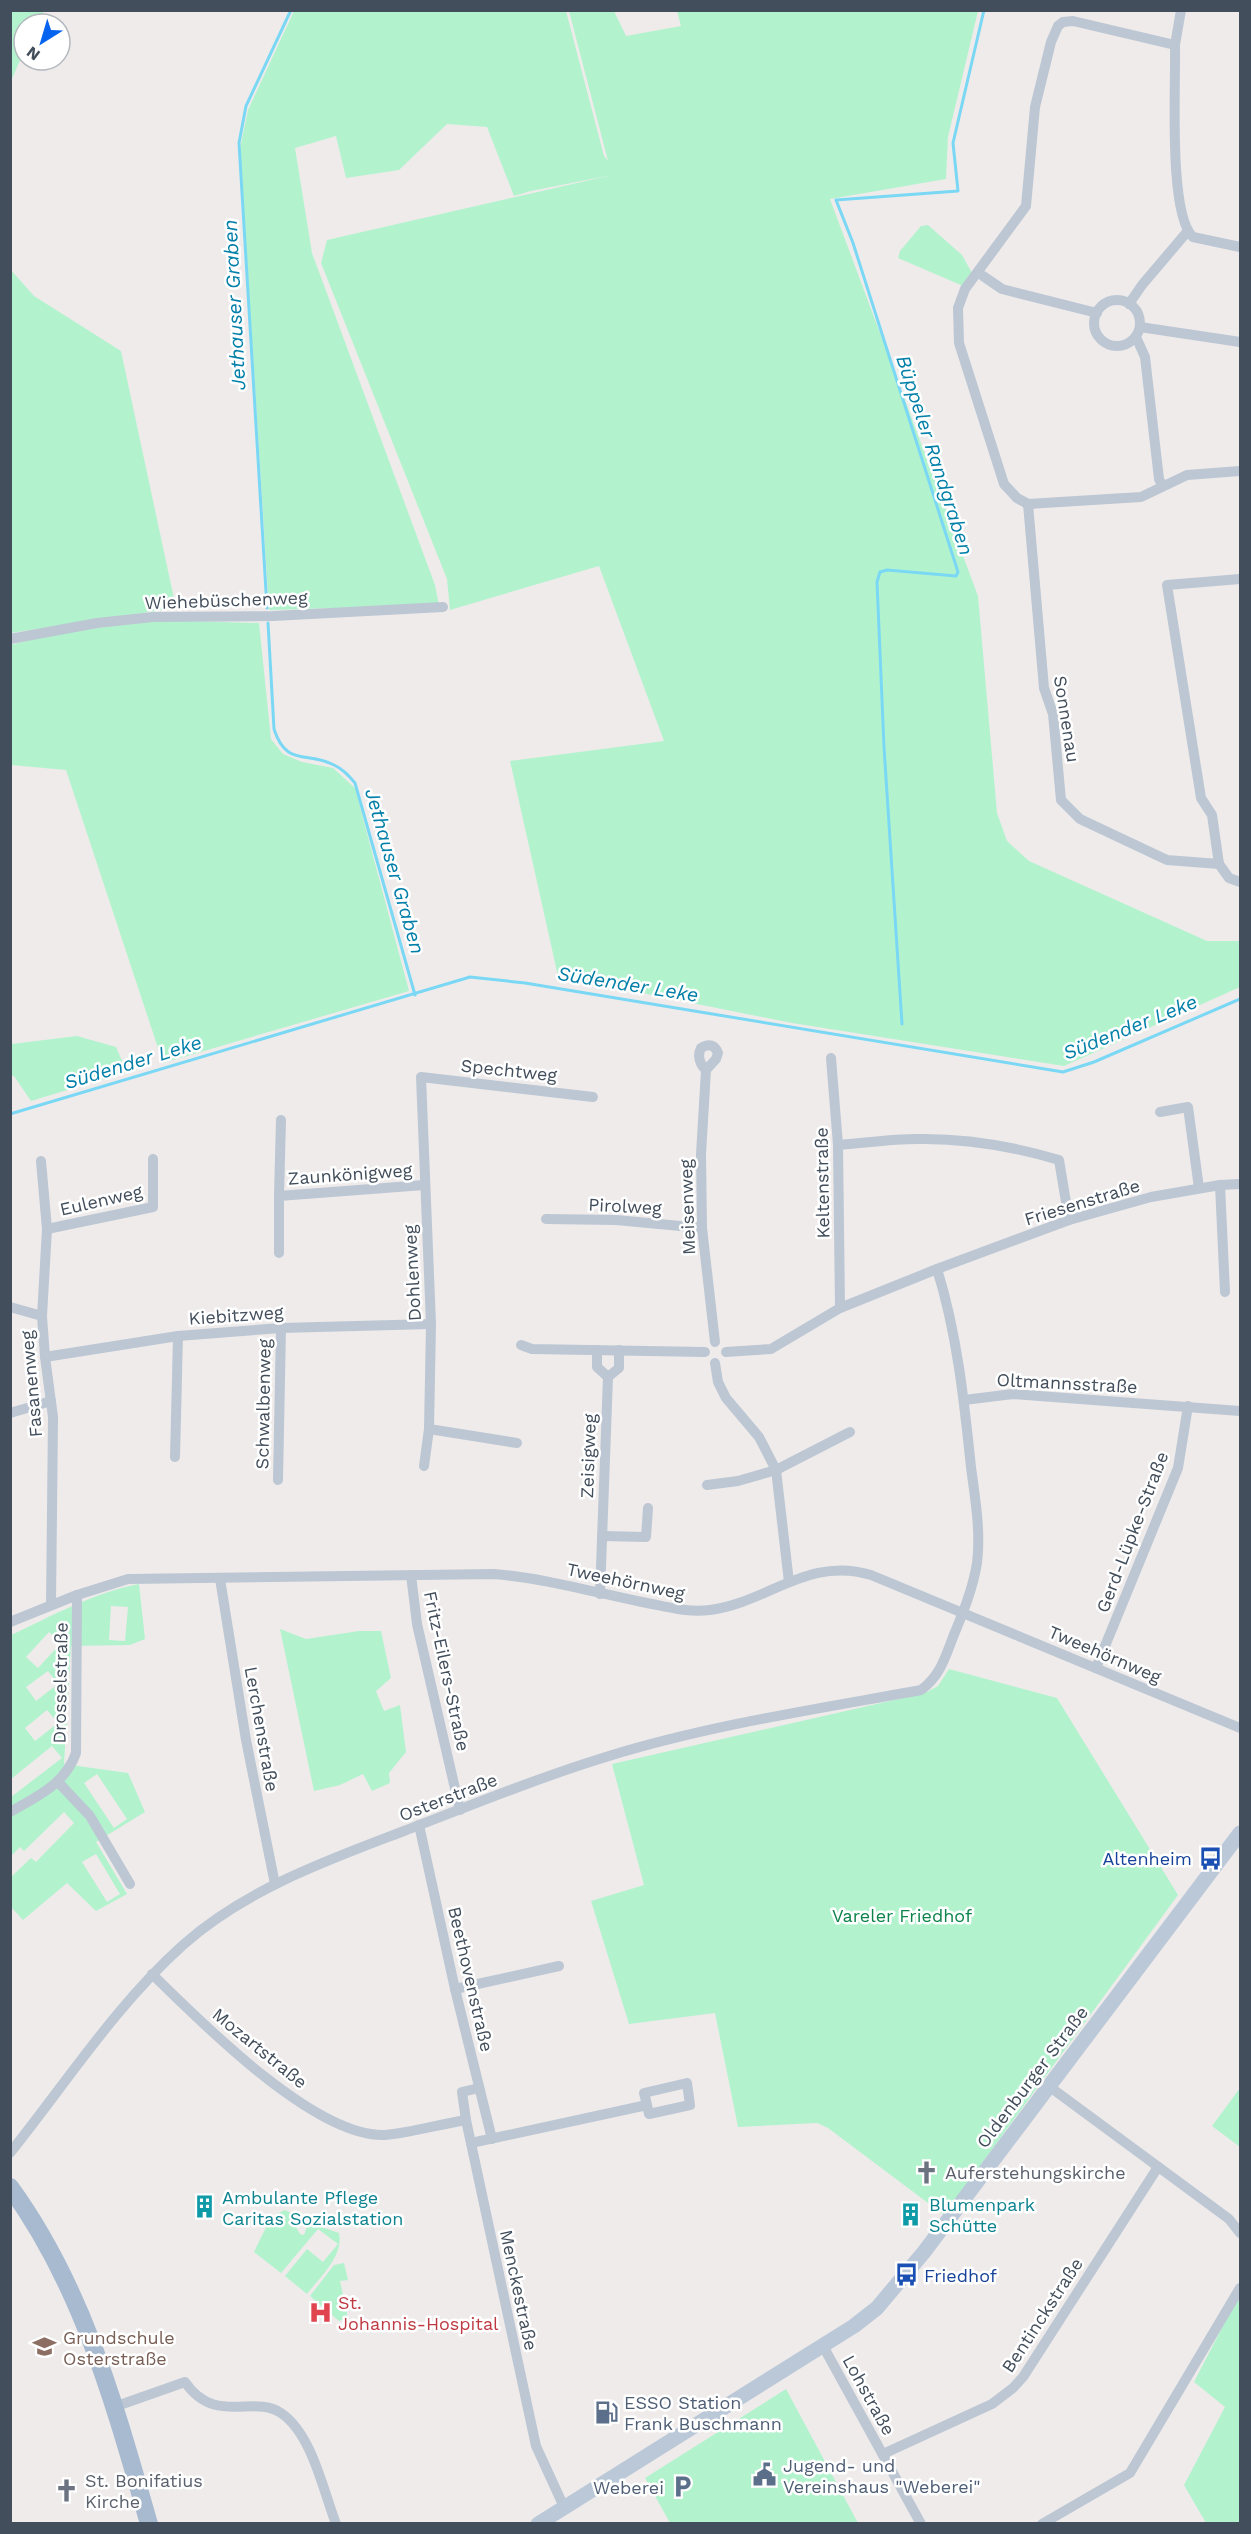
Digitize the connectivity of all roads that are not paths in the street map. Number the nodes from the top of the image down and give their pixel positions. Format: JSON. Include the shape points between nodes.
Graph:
{"nodes":[{"id":1,"x":1181,"y":10,"type":"edge"},
{"id":2,"x":1175,"y":45,"type":"junction"},
{"id":3,"x":1187,"y":232,"type":"junction"},
{"id":4,"x":1240,"y":247,"type":"edge"},
{"id":5,"x":983,"y":276,"type":"dead end"},
{"id":6,"x":1129,"y":304,"type":"junction"},
{"id":7,"x":1096,"y":313,"type":"junction"},
{"id":8,"x":1138,"y":332,"type":"junction"},
{"id":9,"x":1240,"y":342,"type":"edge"},
{"id":10,"x":1240,"y":471,"type":"edge"},
{"id":11,"x":1162,"y":485,"type":"junction"},
{"id":12,"x":1028,"y":504,"type":"junction"},
{"id":13,"x":1240,"y":579,"type":"edge"},
{"id":14,"x":443,"y":607,"type":"dead end"},
{"id":15,"x":10,"y":639,"type":"edge"},
{"id":16,"x":1219,"y":864,"type":"junction"},
{"id":17,"x":1240,"y":882,"type":"edge"},
{"id":18,"x":831,"y":1058,"type":"dead end"},
{"id":19,"x":706,"y":1070,"type":"dead end"},
{"id":20,"x":421,"y":1077,"type":"joint"},
{"id":21,"x":593,"y":1097,"type":"dead end"},
{"id":22,"x":1160,"y":1112,"type":"dead end"},
{"id":23,"x":281,"y":1120,"type":"dead end"},
{"id":24,"x":838,"y":1145,"type":"junction"},
{"id":25,"x":153,"y":1159,"type":"dead end"},
{"id":26,"x":41,"y":1161,"type":"dead end"},
{"id":27,"x":1240,"y":1184,"type":"edge"},
{"id":28,"x":424,"y":1185,"type":"junction"},
{"id":29,"x":1220,"y":1185,"type":"junction"},
{"id":30,"x":1199,"y":1188,"type":"junction"},
{"id":31,"x":279,"y":1196,"type":"junction"},
{"id":32,"x":546,"y":1219,"type":"dead end"},
{"id":33,"x":1069,"y":1220,"type":"junction"},
{"id":34,"x":702,"y":1228,"type":"junction"},
{"id":35,"x":46,"y":1229,"type":"junction"},
{"id":36,"x":279,"y":1253,"type":"dead end"},
{"id":37,"x":937,"y":1269,"type":"junction"},
{"id":38,"x":1225,"y":1292,"type":"dead end"},
{"id":39,"x":10,"y":1307,"type":"edge"},
{"id":40,"x":840,"y":1308,"type":"junction"},
{"id":41,"x":42,"y":1316,"type":"junction"},
{"id":42,"x":431,"y":1324,"type":"junction"},
{"id":43,"x":281,"y":1328,"type":"junction"},
{"id":44,"x":178,"y":1336,"type":"junction"},
{"id":45,"x":716,"y":1342,"type":"junction"},
{"id":46,"x":521,"y":1345,"type":"dead end"},
{"id":47,"x":597,"y":1350,"type":"junction"},
{"id":48,"x":619,"y":1350,"type":"junction"},
{"id":49,"x":705,"y":1352,"type":"junction"},
{"id":50,"x":726,"y":1352,"type":"junction"},
{"id":51,"x":45,"y":1357,"type":"junction"},
{"id":52,"x":715,"y":1363,"type":"junction"},
{"id":53,"x":608,"y":1377,"type":"junction"},
{"id":54,"x":964,"y":1400,"type":"junction"},
{"id":55,"x":51,"y":1401,"type":"junction"},
{"id":56,"x":1188,"y":1406,"type":"junction"},
{"id":57,"x":1240,"y":1411,"type":"edge"},
{"id":58,"x":10,"y":1413,"type":"edge"},
{"id":59,"x":429,"y":1429,"type":"junction"},
{"id":60,"x":850,"y":1432,"type":"dead end"},
{"id":61,"x":517,"y":1443,"type":"dead end"},
{"id":62,"x":175,"y":1457,"type":"dead end"},
{"id":63,"x":424,"y":1466,"type":"dead end"},
{"id":64,"x":776,"y":1470,"type":"junction"},
{"id":65,"x":278,"y":1480,"type":"dead end"},
{"id":66,"x":707,"y":1485,"type":"dead end"},
{"id":67,"x":648,"y":1508,"type":"dead end"},
{"id":68,"x":602,"y":1536,"type":"junction"},
{"id":69,"x":411,"y":1575,"type":"junction"},
{"id":70,"x":220,"y":1579,"type":"junction"},
{"id":71,"x":789,"y":1582,"type":"junction"},
{"id":72,"x":600,"y":1594,"type":"junction"},
{"id":73,"x":77,"y":1595,"type":"junction"},
{"id":74,"x":51,"y":1605,"type":"junction"},
{"id":75,"x":963,"y":1613,"type":"junction"},
{"id":76,"x":10,"y":1622,"type":"edge"},
{"id":77,"x":1096,"y":1668,"type":"junction"},
{"id":78,"x":1240,"y":1728,"type":"edge"},
{"id":79,"x":58,"y":1782,"type":"junction"},
{"id":80,"x":460,"y":1810,"type":"junction"},
{"id":81,"x":10,"y":1812,"type":"edge"},
{"id":82,"x":419,"y":1825,"type":"junction"},
{"id":83,"x":1240,"y":1833,"type":"edge"},
{"id":84,"x":130,"y":1884,"type":"dead end"},
{"id":85,"x":275,"y":1884,"type":"junction"},
{"id":86,"x":559,"y":1966,"type":"dead end"},
{"id":87,"x":152,"y":1974,"type":"junction"},
{"id":88,"x":455,"y":1989,"type":"junction"},
{"id":89,"x":1050,"y":2087,"type":"junction"},
{"id":90,"x":479,"y":2088,"type":"junction"},
{"id":91,"x":647,"y":2105,"type":"dead end"},
{"id":92,"x":466,"y":2120,"type":"junction"},
{"id":93,"x":492,"y":2139,"type":"junction"},
{"id":94,"x":471,"y":2143,"type":"junction"},
{"id":95,"x":10,"y":2153,"type":"edge"},
{"id":96,"x":1158,"y":2167,"type":"junction"},
{"id":97,"x":10,"y":2187,"type":"edge"},
{"id":98,"x":1240,"y":2233,"type":"edge"},
{"id":99,"x":1240,"y":2288,"type":"edge"},
{"id":100,"x":823,"y":2346,"type":"junction"},
{"id":101,"x":114,"y":2407,"type":"junction"},
{"id":102,"x":883,"y":2454,"type":"junction"},
{"id":103,"x":564,"y":2507,"type":"junction"},
{"id":104,"x":149,"y":2523,"type":"edge"},
{"id":105,"x":336,"y":2523,"type":"edge"},
{"id":106,"x":538,"y":2523,"type":"edge"},
{"id":107,"x":921,"y":2523,"type":"edge"},
{"id":108,"x":1042,"y":2523,"type":"edge"}],
"edges":[{"from":1,"to":2,"type":"street"},
{"from":2,"to":3,"type":"street","via":[[1177,192]]},
{"from":2,"to":12,"type":"street","via":[[1073,21],[1058,26],[1035,108],[1026,206],[965,289],[958,308],[959,343],[1004,484]]},
{"from":3,"to":4,"type":"street","via":[[1193,237]]},
{"from":3,"to":6,"type":"street"},
{"from":5,"to":7,"type":"street","via":[[1002,289]]},
{"from":6,"to":7,"type":"street","via":[[1111,301]]},
{"from":6,"to":8,"type":"street","via":[[1136,310]]},
{"from":7,"to":8,"type":"street","via":[[1097,335],[1105,343],[1116,347],[1127,344]]},
{"from":8,"to":9,"type":"street"},
{"from":8,"to":11,"type":"street","via":[[1145,357]]},
{"from":10,"to":11,"type":"street","via":[[1187,475]]},
{"from":11,"to":12,"type":"street","via":[[1141,497]]},
{"from":12,"to":16,"type":"street","name":"Sonnenau","via":[[1044,688],[1053,714],[1061,800],[1080,819],[1167,860]]},
{"from":13,"to":16,"type":"street","via":[[1167,585],[1201,798],[1212,815]]},
{"from":14,"to":15,"type":"street","name":"Wiehebüschenweg","via":[[273,616],[153,617]]},
{"from":16,"to":17,"type":"street","via":[[1229,878]]},
{"from":18,"to":24,"type":"street","name":"Keltenstraße"},
{"from":19,"to":34,"type":"street","name":"Meisenweg"},
{"from":20,"to":21,"type":"street","name":"Spechtweg"},
{"from":20,"to":28,"type":"street","name":"Dohlenweg"},
{"from":22,"to":30,"type":"street","via":[[1188,1107]]},
{"from":23,"to":31,"type":"street","name":"Zaunkönigweg"},
{"from":24,"to":33,"type":"street","via":[[916,1138],[969,1140],[1017,1147],[1059,1160]]},
{"from":24,"to":40,"type":"street","name":"Keltenstraße"},
{"from":25,"to":35,"type":"street","name":"Eulenweg","via":[[153,1208]]},
{"from":26,"to":35,"type":"street","name":"Fasanenweg"},
{"from":27,"to":29,"type":"street","name":"Friesenstraße"},
{"from":28,"to":31,"type":"street","name":"Zaunkönigweg"},
{"from":28,"to":42,"type":"street","name":"Dohlenweg"},
{"from":29,"to":30,"type":"street","name":"Friesenstraße"},
{"from":29,"to":38,"type":"street"},
{"from":30,"to":33,"type":"street","name":"Friesenstraße"},
{"from":31,"to":36,"type":"street","name":"Zaunkönigweg"},
{"from":32,"to":34,"type":"street","name":"Pirolweg","via":[[616,1220]]},
{"from":33,"to":37,"type":"street","name":"Friesenstraße"},
{"from":34,"to":45,"type":"street","name":"Meisenweg"},
{"from":35,"to":41,"type":"street","name":"Fasanenweg"},
{"from":37,"to":40,"type":"street","name":"Friesenstraße"},
{"from":37,"to":54,"type":"street","via":[[950,1311]]},
{"from":39,"to":41,"type":"street"},
{"from":40,"to":50,"type":"street","name":"Friesenstraße","via":[[771,1349]]},
{"from":41,"to":51,"type":"street","name":"Fasanenweg"},
{"from":42,"to":43,"type":"street","name":"Kiebitzweg"},
{"from":42,"to":59,"type":"street","name":"Dohlenweg"},
{"from":43,"to":44,"type":"street","name":"Kiebitzweg"},
{"from":43,"to":65,"type":"street","name":"Schwalbenweg"},
{"from":44,"to":51,"type":"street","name":"Kiebitzweg"},
{"from":44,"to":62,"type":"street"},
{"from":45,"to":49,"type":"street","via":[[708,1345]]},
{"from":45,"to":50,"type":"street"},
{"from":46,"to":47,"type":"street","via":[[532,1349]]},
{"from":47,"to":48,"type":"street"},
{"from":47,"to":53,"type":"street","name":"Zeisigweg","via":[[597,1367]]},
{"from":48,"to":49,"type":"street"},
{"from":48,"to":53,"type":"street","name":"Zeisigweg","via":[[619,1368]]},
{"from":49,"to":52,"type":"street","via":[[708,1360]]},
{"from":50,"to":52,"type":"street","via":[[723,1360]]},
{"from":51,"to":55,"type":"street","name":"Fasanenweg"},
{"from":52,"to":64,"type":"street","via":[[726,1398],[759,1437]]},
{"from":53,"to":68,"type":"street","name":"Zeisigweg"},
{"from":54,"to":56,"type":"street","name":"Oltmannsstraße","via":[[1013,1394]]},
{"from":54,"to":75,"type":"street","via":[[978,1545]]},
{"from":55,"to":58,"type":"street"},
{"from":55,"to":74,"type":"street","name":"Fasanenweg"},
{"from":56,"to":57,"type":"street","name":"Oltmannsstraße"},
{"from":56,"to":77,"type":"street","name":"Gerd-Lüpke-Straße","via":[[1178,1468]]},
{"from":59,"to":61,"type":"street"},
{"from":59,"to":63,"type":"street","name":"Dohlenweg"},
{"from":60,"to":64,"type":"street"},
{"from":64,"to":66,"type":"street"},
{"from":64,"to":71,"type":"street"},
{"from":67,"to":68,"type":"street","via":[[646,1537]]},
{"from":68,"to":72,"type":"street","name":"Zeisigweg"},
{"from":69,"to":70,"type":"street","name":"Tweehörnweg"},
{"from":69,"to":72,"type":"street","name":"Tweehörnweg","via":[[511,1575]]},
{"from":69,"to":80,"type":"street","name":"Fritz-Eilers-Straße","via":[[417,1624]]},
{"from":70,"to":73,"type":"street","name":"Tweehörnweg","via":[[128,1579]]},
{"from":70,"to":85,"type":"street","name":"Lerchenstraße"},
{"from":71,"to":72,"type":"street","name":"Tweehörnweg","via":[[724,1607],[691,1612]]},
{"from":71,"to":75,"type":"street","name":"Tweehörnweg","via":[[819,1572],[854,1570]]},
{"from":73,"to":74,"type":"street","name":"Tweehörnweg"},
{"from":73,"to":79,"type":"street","name":"Drosselstraße","via":[[76,1753],[71,1767]]},
{"from":74,"to":76,"type":"street","name":"Tweehörnweg"},
{"from":75,"to":77,"type":"street","name":"Tweehörnweg"},
{"from":75,"to":80,"type":"street","name":"Osterstraße","via":[[940,1671],[921,1690],[765,1718],[610,1756]]},
{"from":77,"to":78,"type":"street","name":"Tweehörnweg"},
{"from":79,"to":81,"type":"street","name":"Drosselstraße"},
{"from":79,"to":84,"type":"street","via":[[90,1816]]},
{"from":80,"to":82,"type":"street","name":"Osterstraße"},
{"from":82,"to":85,"type":"street","name":"Osterstraße"},
{"from":82,"to":88,"type":"street","name":"Beethovenstraße"},
{"from":83,"to":89,"type":"main road","name":"Oldenburger Straße"},
{"from":85,"to":87,"type":"street","name":"Osterstraße","via":[[186,1943]]},
{"from":86,"to":88,"type":"street"},
{"from":87,"to":92,"type":"street","name":"Mozartstraße","via":[[263,2076],[331,2119],[356,2130],[384,2135]]},
{"from":87,"to":95,"type":"street","name":"Osterstraße"},
{"from":88,"to":90,"type":"street","name":"Beethovenstraße"},
{"from":89,"to":96,"type":"street"},
{"from":89,"to":100,"type":"main road","name":"Oldenburger Straße","via":[[896,2287],[877,2308]]},
{"from":90,"to":92,"type":"street","name":"Menckestraße","via":[[462,2092]]},
{"from":90,"to":93,"type":"street","name":"Beethovenstraße"},
{"from":91,"to":93,"type":"street"},
{"from":92,"to":94,"type":"street","name":"Menckestraße"},
{"from":93,"to":94,"type":"street"},
{"from":94,"to":103,"type":"street","name":"Menckestraße","via":[[536,2446]]},
{"from":96,"to":98,"type":"street","via":[[1230,2219]]},
{"from":96,"to":102,"type":"street","name":"Bentinckstraße","via":[[1013,2388],[992,2404]]},
{"from":97,"to":101,"type":"main road","via":[[60,2267],[93,2344]]},
{"from":99,"to":108,"type":"street","via":[[1130,2473]]},
{"from":100,"to":102,"type":"street","name":"Lohstraße"},
{"from":100,"to":103,"type":"main road","name":"Oldenburger Straße"},
{"from":101,"to":104,"type":"main road"},
{"from":101,"to":105,"type":"street","via":[[185,2382],[208,2402],[230,2408],[275,2409],[296,2428],[313,2458]]},
{"from":102,"to":107,"type":"street","name":"Lohstraße"},
{"from":103,"to":106,"type":"main road","name":"Oldenburger Straße"}]}
